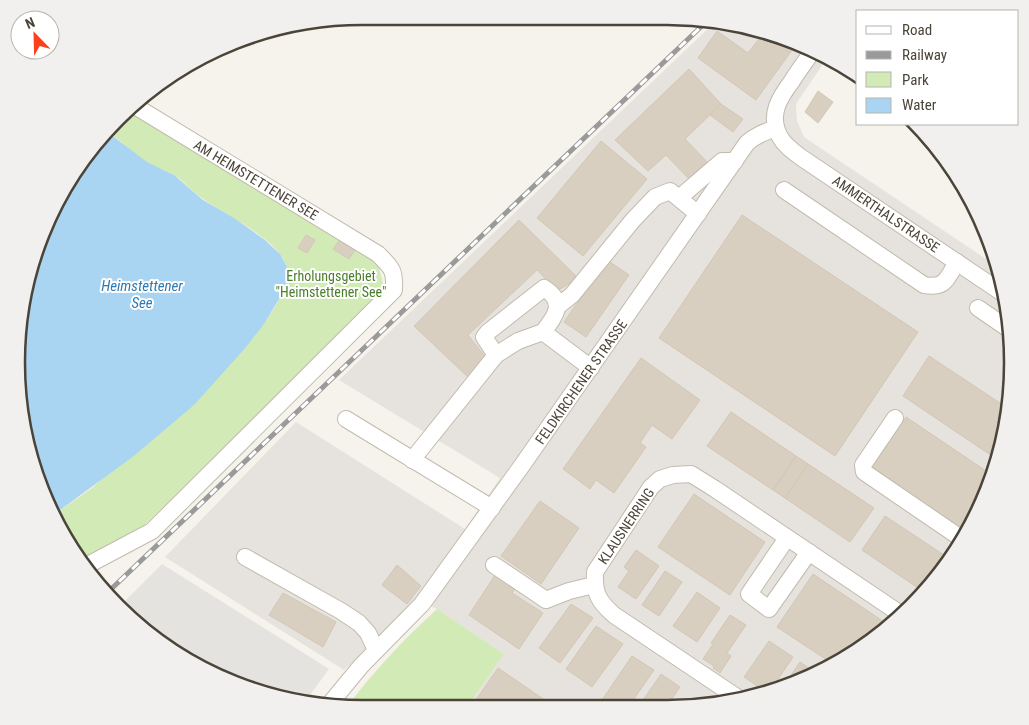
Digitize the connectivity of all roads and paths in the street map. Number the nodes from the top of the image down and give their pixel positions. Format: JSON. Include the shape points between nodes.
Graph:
{"nodes":[{"id":1,"x":809,"y":57,"type":"edge"},
{"id":2,"x":140,"y":109,"type":"edge"},
{"id":3,"x":776,"y":128,"type":"junction"},
{"id":4,"x":735,"y":161,"type":"junction"},
{"id":5,"x":784,"y":190,"type":"dead end"},
{"id":6,"x":679,"y":198,"type":"junction"},
{"id":7,"x":698,"y":214,"type":"junction"},
{"id":8,"x":957,"y":262,"type":"junction"},
{"id":9,"x":996,"y":288,"type":"edge"},
{"id":10,"x":558,"y":307,"type":"junction"},
{"id":11,"x":978,"y":308,"type":"dead end"},
{"id":12,"x":1002,"y":324,"type":"edge"},
{"id":13,"x":543,"y":332,"type":"junction"},
{"id":14,"x":496,"y":355,"type":"junction"},
{"id":15,"x":591,"y":368,"type":"junction"},
{"id":16,"x":896,"y":418,"type":"dead end"},
{"id":17,"x":346,"y":419,"type":"dead end"},
{"id":18,"x":412,"y":460,"type":"junction"},
{"id":19,"x":492,"y":508,"type":"junction"},
{"id":20,"x":956,"y":535,"type":"edge"},
{"id":21,"x":787,"y":538,"type":"junction"},
{"id":22,"x":809,"y":552,"type":"junction"},
{"id":23,"x":245,"y":557,"type":"dead end"},
{"id":24,"x":91,"y":563,"type":"edge"},
{"id":25,"x":494,"y":565,"type":"dead end"},
{"id":26,"x":594,"y":585,"type":"junction"},
{"id":27,"x":895,"y":610,"type":"edge"},
{"id":28,"x":376,"y":650,"type":"junction"},
{"id":29,"x":732,"y":694,"type":"edge"},
{"id":30,"x":335,"y":699,"type":"edge"}],
"edges":[{"from":1,"to":3,"type":"street","via":[[778,102],[774,119]]},
{"from":2,"to":24,"type":"street","name":"AM HEIMSTETTENER SEE","via":[[378,254],[390,266],[395,277],[394,290],[152,531]]},
{"from":3,"to":4,"type":"street","name":"FELDKIRCHENER STRASSE","via":[[754,137]]},
{"from":3,"to":8,"type":"street","name":"AMMERTHALSTRASSE","via":[[784,143],[802,158]]},
{"from":4,"to":6,"type":"street","via":[[722,161]]},
{"from":4,"to":7,"type":"street","name":"FELDKIRCHENER STRASSE"},
{"from":5,"to":8,"type":"street","via":[[924,285],[943,284]]},
{"from":6,"to":7,"type":"street"},
{"from":6,"to":10,"type":"street","via":[[670,191],[655,197],[572,296]]},
{"from":7,"to":15,"type":"street","name":"FELDKIRCHENER STRASSE"},
{"from":8,"to":9,"type":"street","name":"AMMERTHALSTRASSE"},
{"from":10,"to":13,"type":"street"},
{"from":10,"to":14,"type":"street","via":[[544,288],[484,336]]},
{"from":11,"to":12,"type":"street"},
{"from":13,"to":14,"type":"street","via":[[518,341]]},
{"from":13,"to":15,"type":"street"},
{"from":14,"to":18,"type":"street"},
{"from":15,"to":19,"type":"street","name":"FELDKIRCHENER STRASSE"},
{"from":16,"to":20,"type":"street","via":[[864,464],[864,472]]},
{"from":17,"to":18,"type":"street"},
{"from":18,"to":19,"type":"street"},
{"from":19,"to":28,"type":"street","name":"FELDKIRCHENER STRASSE","via":[[422,604]]},
{"from":21,"to":22,"type":"street","name":"KLAUSNERRING"},
{"from":21,"to":22,"type":"street","via":[[750,594],[769,608]]},
{"from":21,"to":26,"type":"street","name":"KLAUSNERRING","via":[[691,474],[672,474],[651,487],[595,572]]},
{"from":22,"to":27,"type":"street","name":"KLAUSNERRING"},
{"from":23,"to":28,"type":"street","via":[[359,623]]},
{"from":25,"to":26,"type":"street","via":[[546,600]]},
{"from":26,"to":29,"type":"street","via":[[603,606],[614,616]]},
{"from":28,"to":30,"type":"street","name":"FELDKIRCHENER STRASSE"}]}
